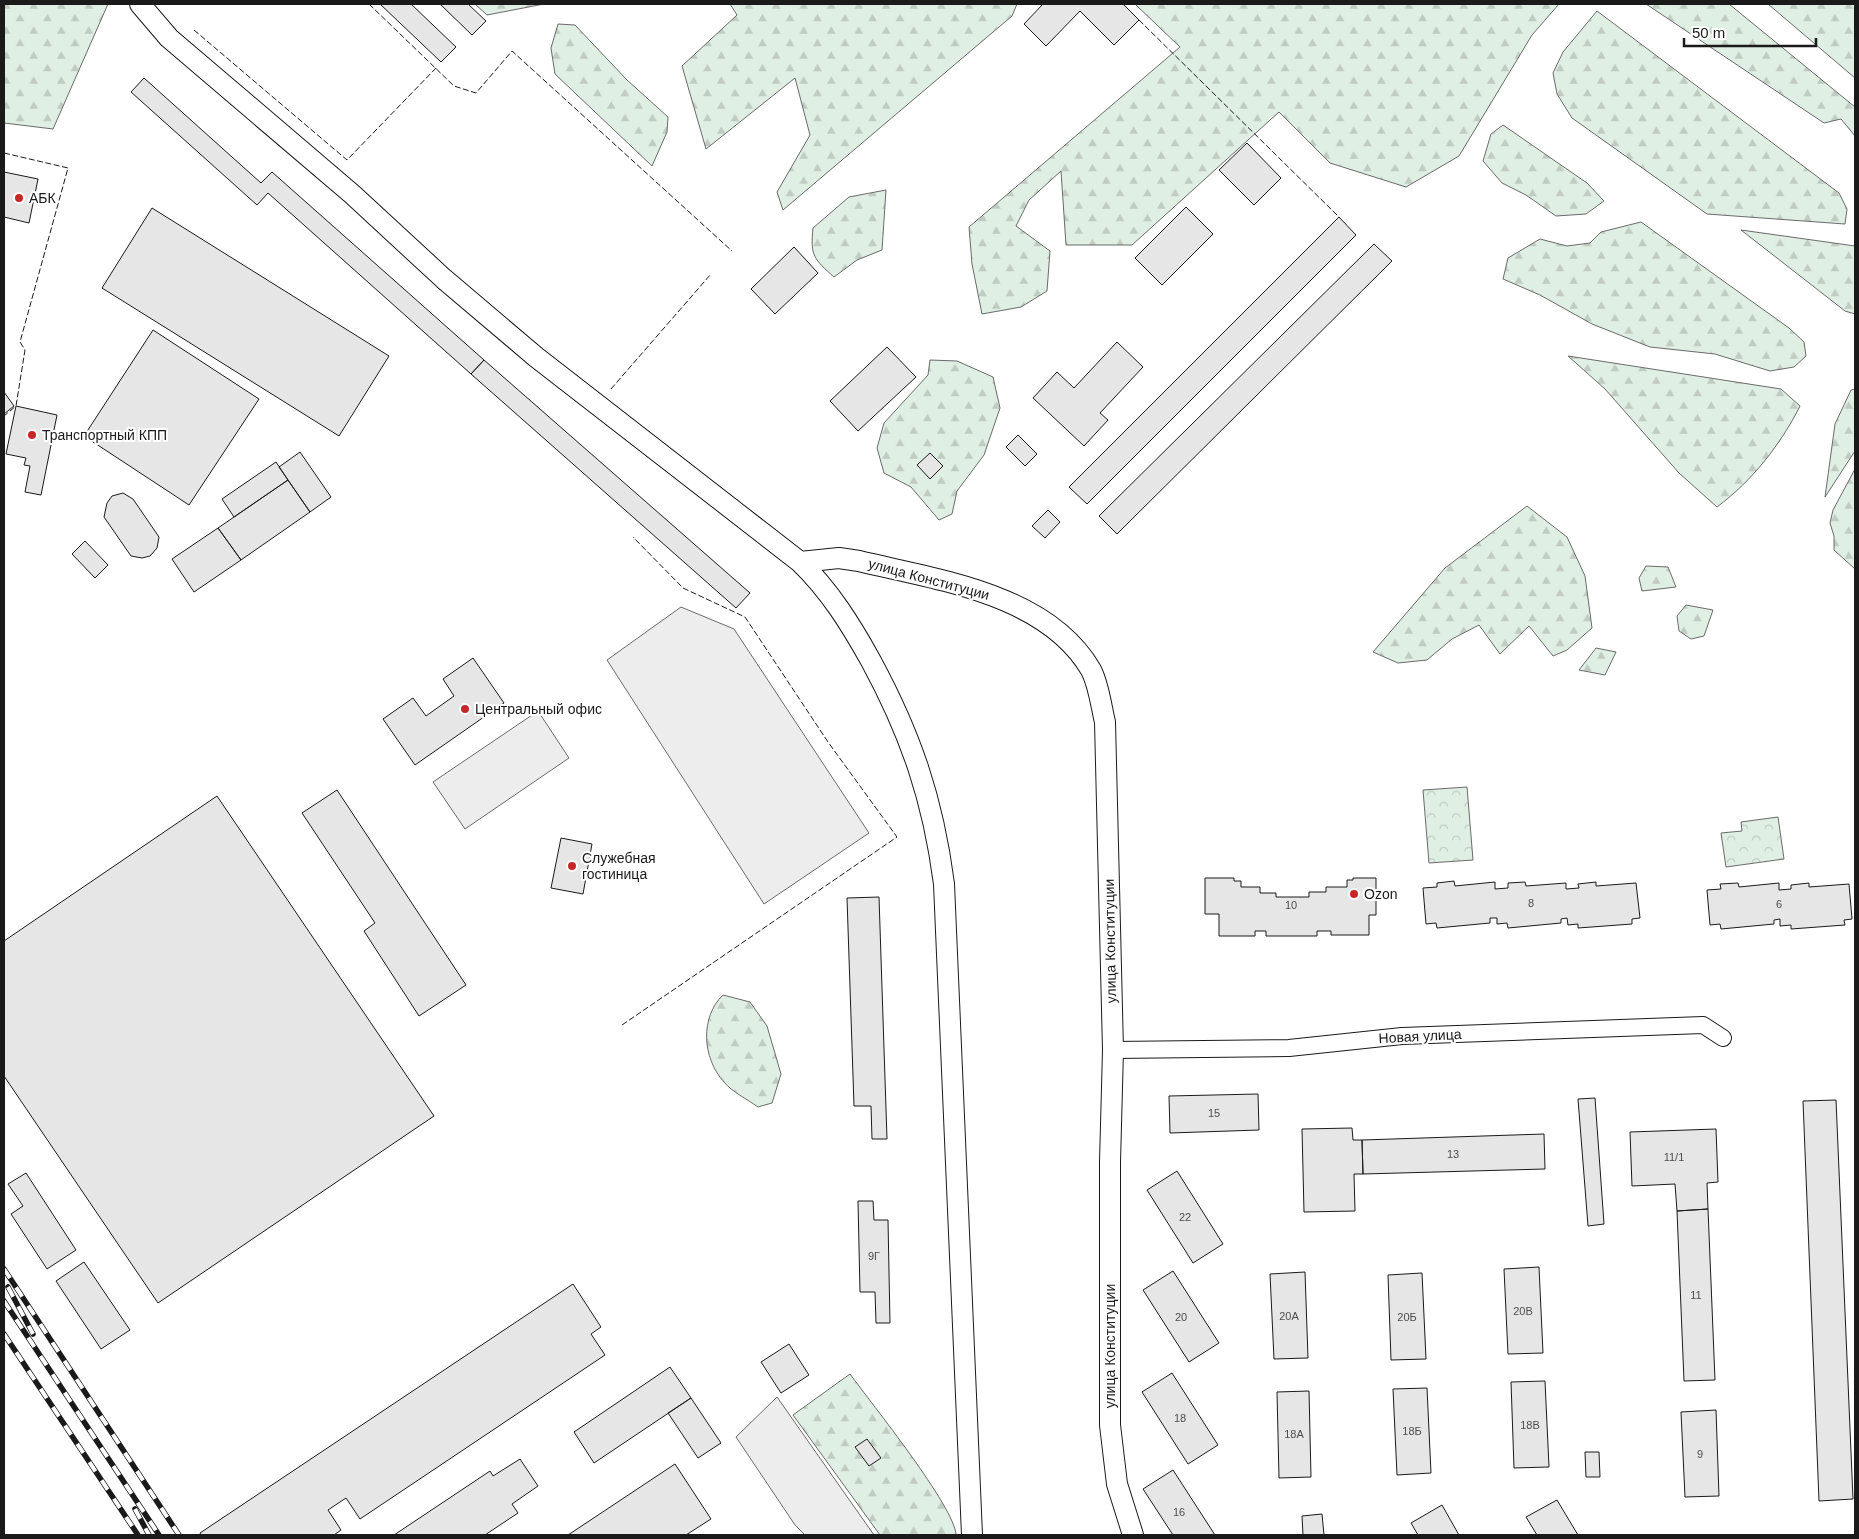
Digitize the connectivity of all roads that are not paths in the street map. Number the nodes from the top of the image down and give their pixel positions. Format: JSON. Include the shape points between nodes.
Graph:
{"nodes":[{"id":1,"x":140,"y":4,"type":"edge"},
{"id":2,"x":800,"y":562,"type":"junction"},
{"id":3,"x":1723,"y":1038,"type":"dead end"},
{"id":4,"x":1113,"y":1050,"type":"junction"},
{"id":5,"x":972,"y":1535,"type":"edge"},
{"id":6,"x":1133,"y":1535,"type":"edge"}],
"edges":[{"from":1,"to":2,"type":"street","via":[[169,38],[536,357]]},
{"from":2,"to":4,"type":"street","name":"улица Конституции","via":[[839,558],[859,560],[1003,599],[1028,610],[1067,638],[1092,672],[1105,722]]},
{"from":2,"to":5,"type":"street","via":[[843,613],[890,697],[914,751],[937,830],[946,919]]},
{"from":3,"to":4,"type":"street","name":"Новая улица","via":[[1703,1025],[1402,1036],[1289,1048]]},
{"from":4,"to":6,"type":"street","name":"улица Конституции","via":[[1110,1425],[1117,1484]]}]}
